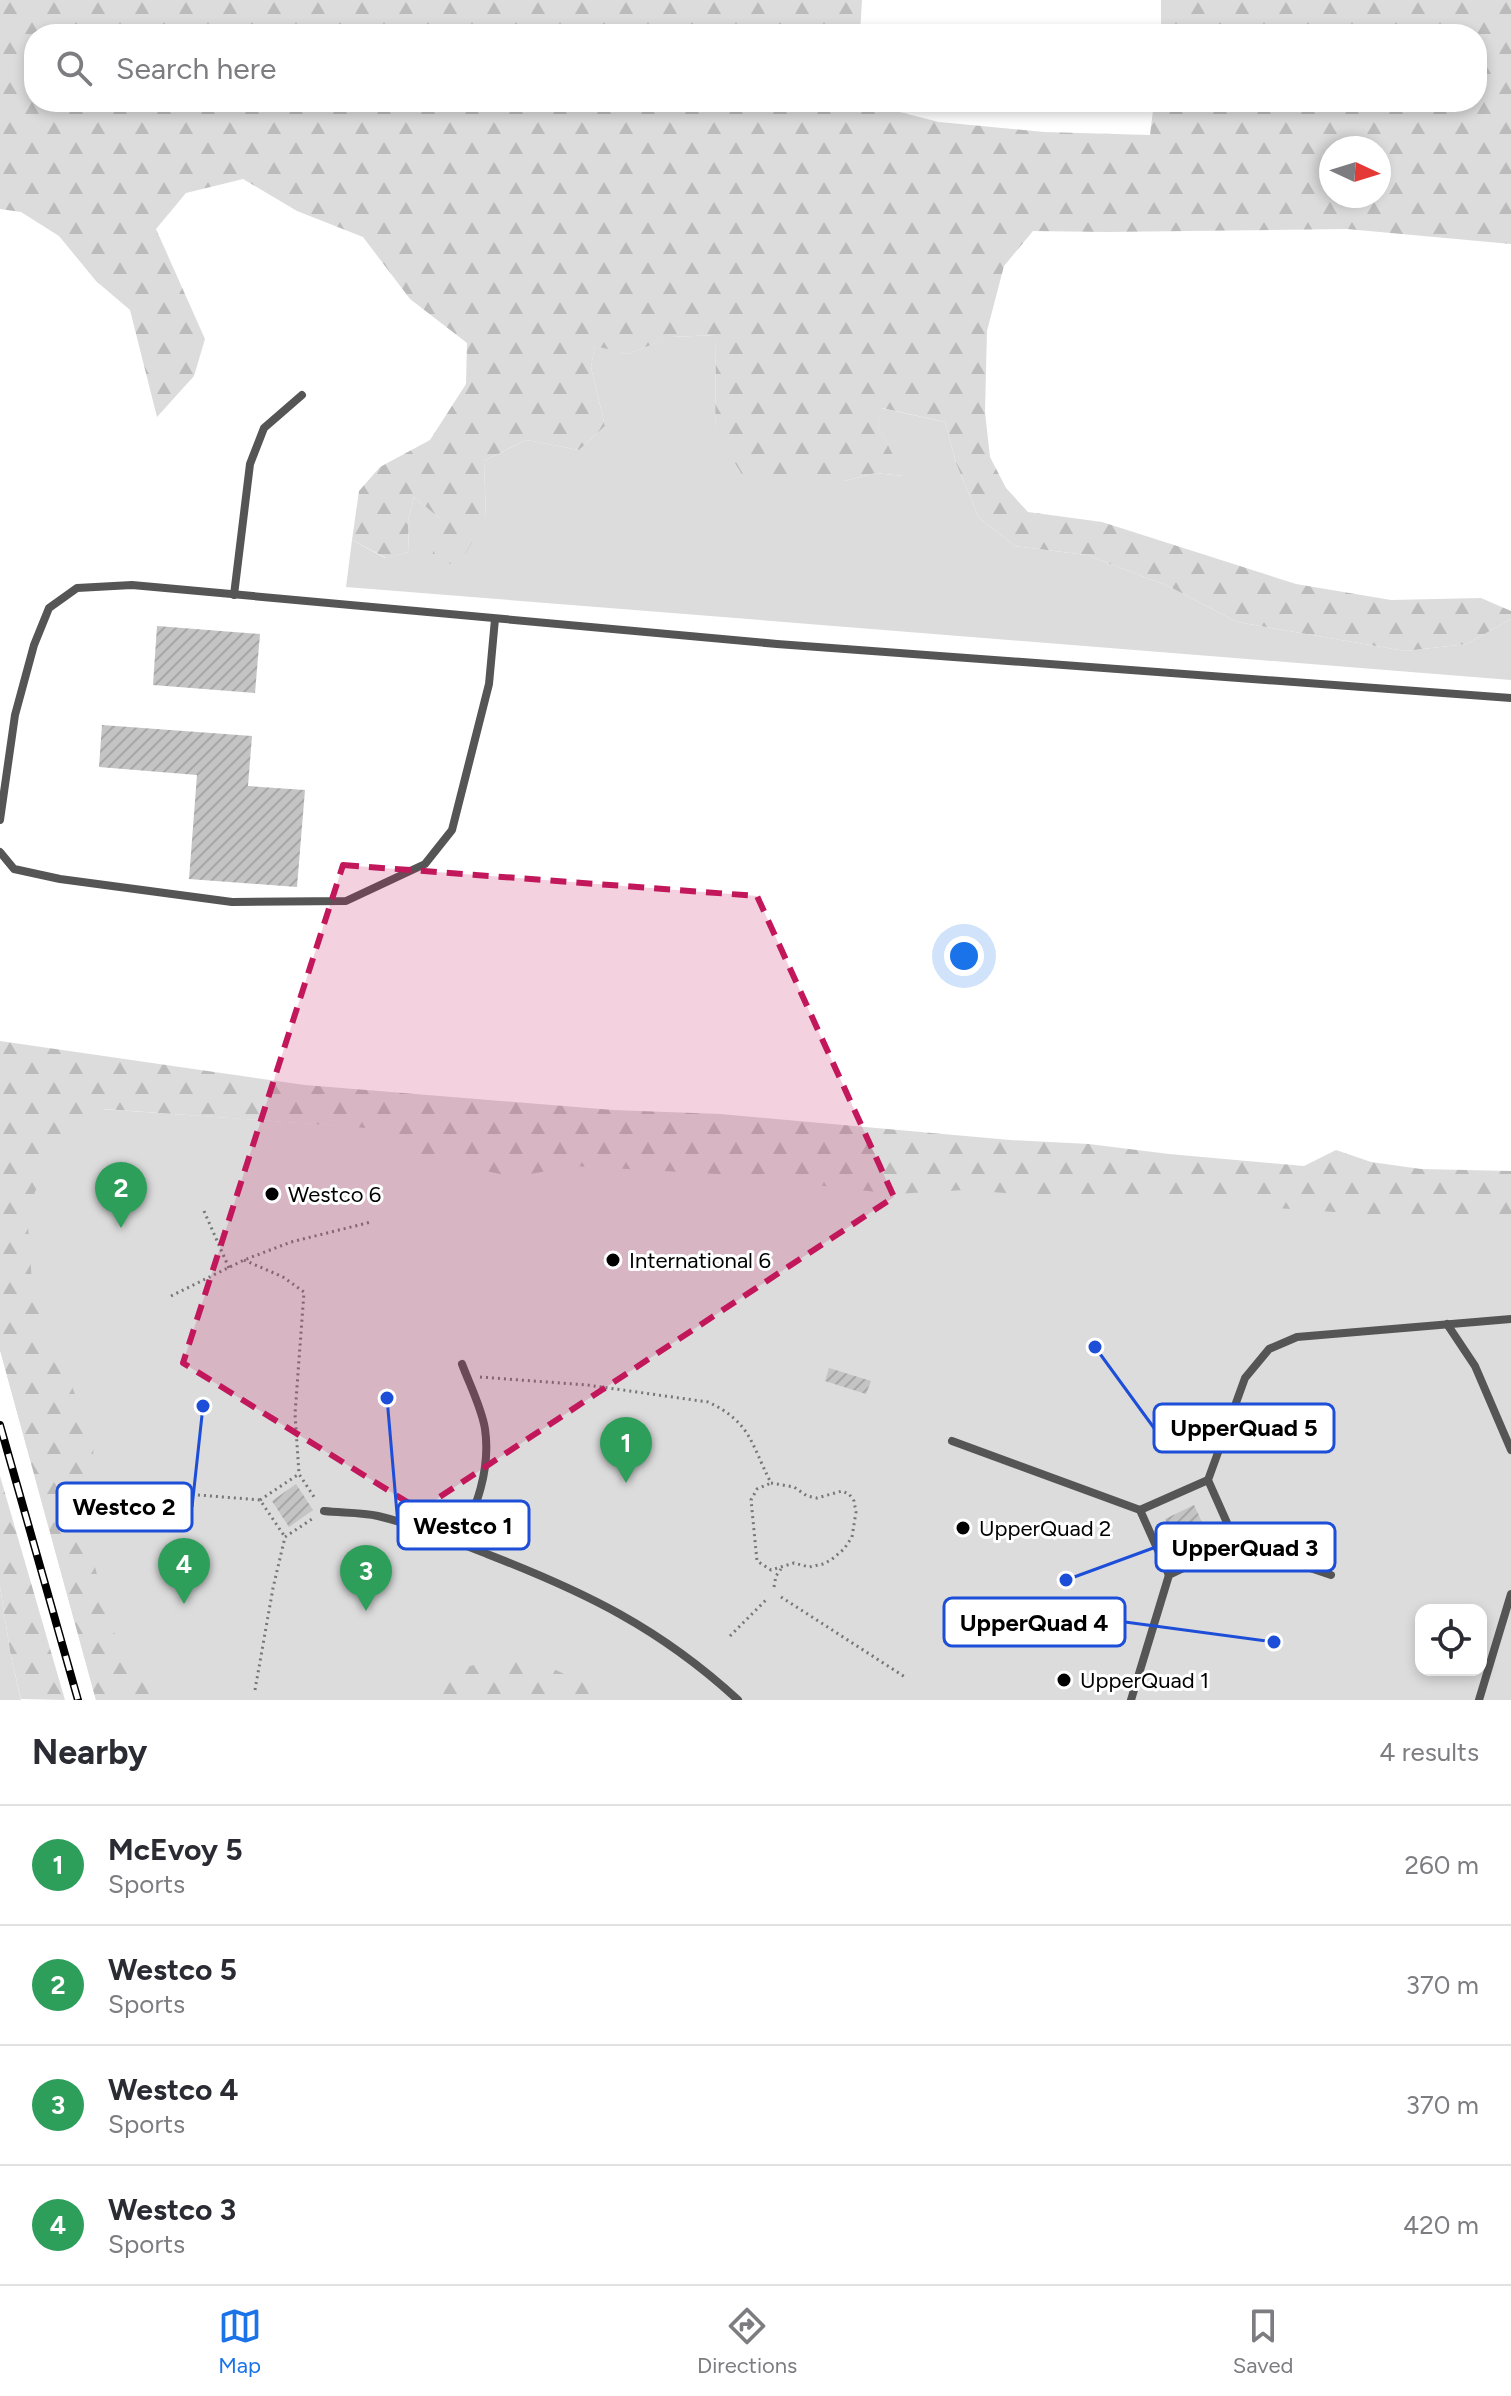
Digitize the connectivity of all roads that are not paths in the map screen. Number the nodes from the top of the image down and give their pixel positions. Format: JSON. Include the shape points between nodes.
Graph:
{"nodes":[{"id":1,"x":302,"y":395,"type":"dead end"},
{"id":2,"x":234,"y":595,"type":"junction"},
{"id":3,"x":495,"y":619,"type":"junction"},
{"id":4,"x":1511,"y":698,"type":"edge"},
{"id":5,"x":0,"y":820,"type":"edge"},
{"id":6,"x":0,"y":852,"type":"edge"},
{"id":7,"x":1511,"y":1319,"type":"edge"},
{"id":8,"x":1447,"y":1324,"type":"junction"},
{"id":9,"x":462,"y":1364,"type":"dead end"},
{"id":10,"x":952,"y":1441,"type":"dead end"},
{"id":11,"x":1511,"y":1450,"type":"edge"},
{"id":12,"x":1208,"y":1480,"type":"junction"},
{"id":13,"x":1140,"y":1510,"type":"junction"},
{"id":14,"x":324,"y":1511,"type":"road end"},
{"id":15,"x":459,"y":1543,"type":"junction"},
{"id":16,"x":1236,"y":1543,"type":"junction"},
{"id":17,"x":1169,"y":1575,"type":"junction"},
{"id":18,"x":1331,"y":1575,"type":"dead end"},
{"id":19,"x":1511,"y":1594,"type":"edge"},
{"id":20,"x":738,"y":1700,"type":"edge"},
{"id":21,"x":1131,"y":1700,"type":"edge"},
{"id":22,"x":1479,"y":1700,"type":"edge"}],
"edges":[{"from":1,"to":2,"type":"lane","via":[[264,428],[250,464]]},
{"from":2,"to":3,"type":"lane"},
{"from":2,"to":5,"type":"lane","via":[[132,585],[77,588],[49,608],[15,715]]},
{"from":3,"to":4,"type":"lane"},
{"from":3,"to":6,"type":"lane","via":[[489,684],[452,830],[425,864],[346,901],[232,902],[60,879],[14,869]]},
{"from":7,"to":8,"type":"lane"},
{"from":8,"to":11,"type":"lane","via":[[1475,1366]]},
{"from":8,"to":12,"type":"lane","via":[[1297,1337],[1269,1349],[1245,1378]]},
{"from":9,"to":15,"type":"lane","via":[[485,1428],[485,1472]]},
{"from":10,"to":13,"type":"lane"},
{"from":12,"to":13,"type":"lane"},
{"from":12,"to":16,"type":"lane"},
{"from":13,"to":17,"type":"lane"},
{"from":14,"to":15,"type":"lane","via":[[376,1515]]},
{"from":15,"to":20,"type":"lane","via":[[616,1610],[708,1672]]},
{"from":16,"to":17,"type":"lane"},
{"from":16,"to":18,"type":"lane"},
{"from":17,"to":21,"type":"lane"},
{"from":19,"to":22,"type":"lane"}]}
